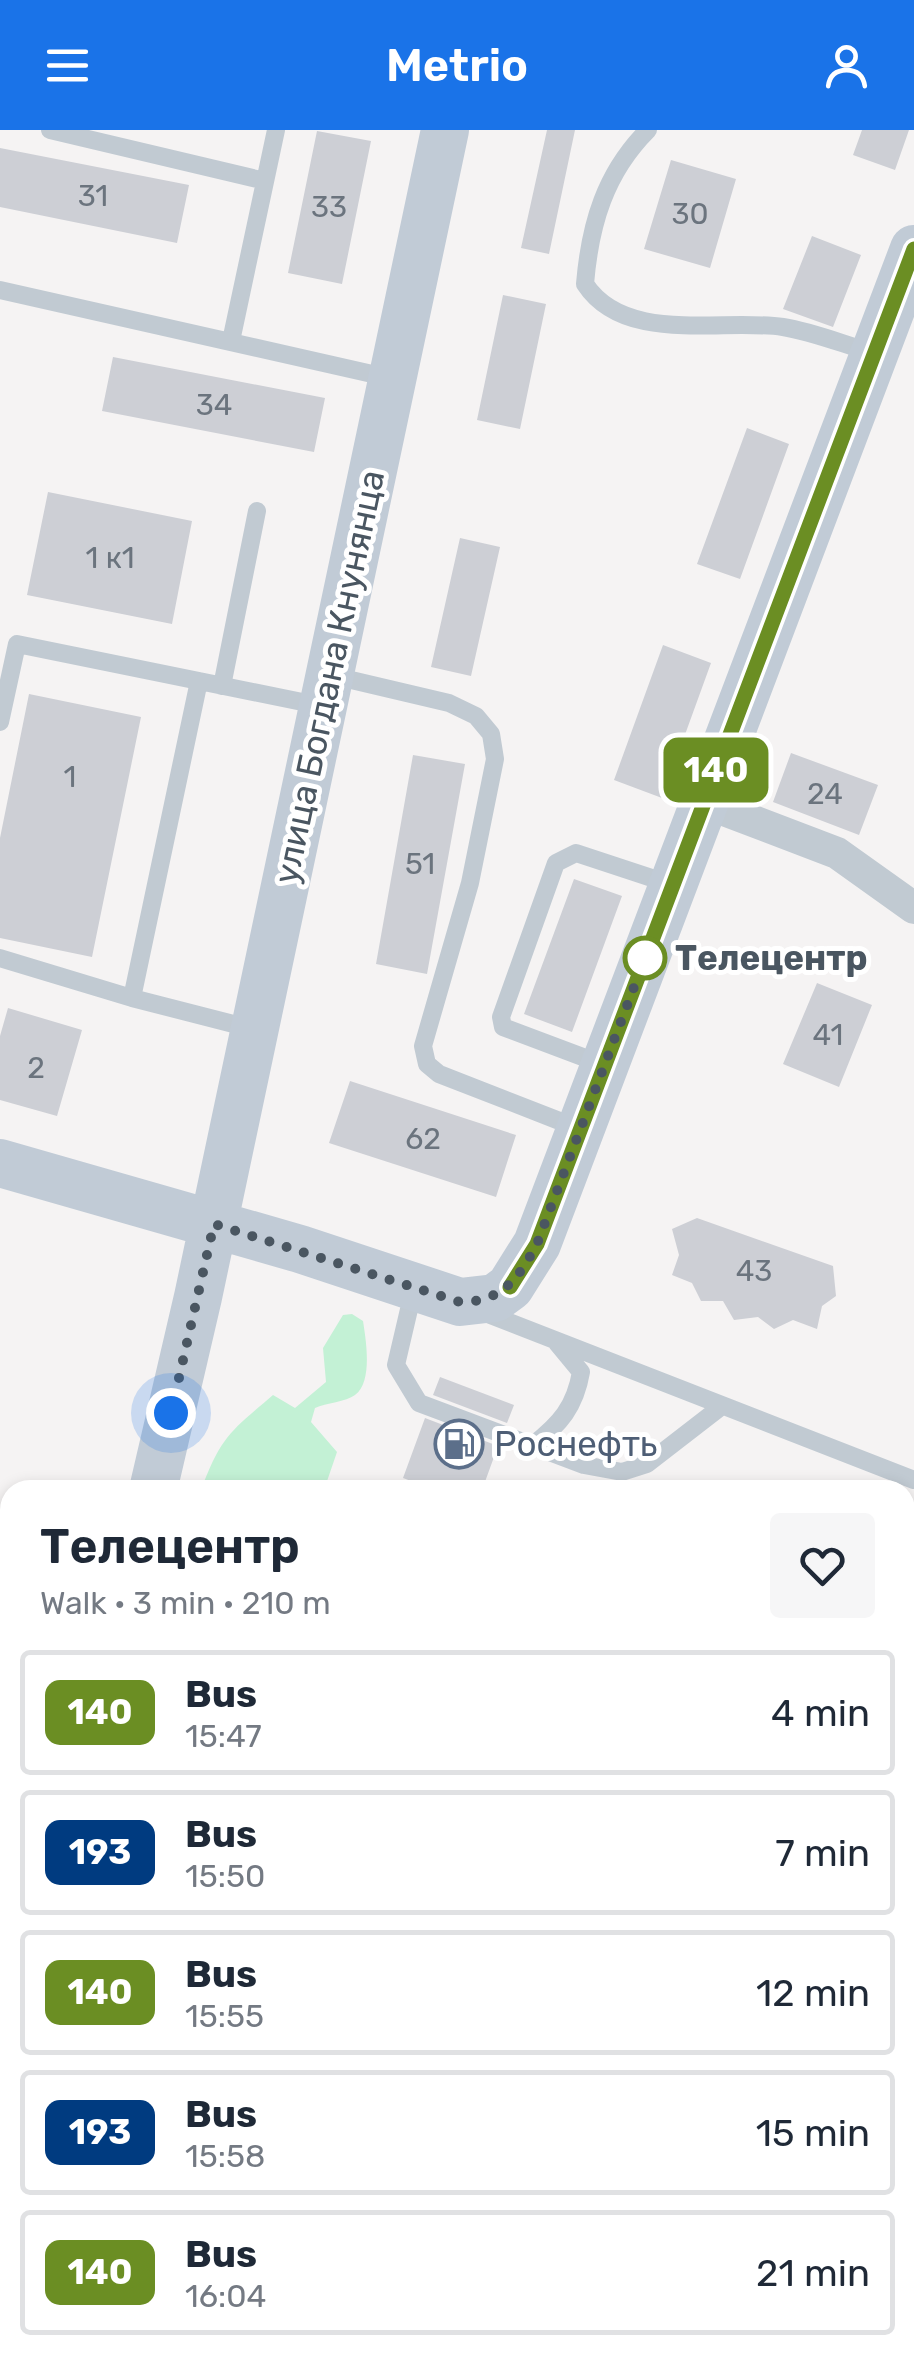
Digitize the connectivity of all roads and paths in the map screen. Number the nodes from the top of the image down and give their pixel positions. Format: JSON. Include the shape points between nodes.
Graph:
{"nodes":[{"id":1,"x":50,"y":130,"type":"edge"},
{"id":2,"x":276,"y":130,"type":"edge"},
{"id":3,"x":444,"y":130,"type":"edge"},
{"id":4,"x":648,"y":130,"type":"edge"},
{"id":5,"x":265,"y":181,"type":"junction"},
{"id":6,"x":914,"y":249,"type":"edge"},
{"id":7,"x":0,"y":290,"type":"edge"},
{"id":8,"x":231,"y":341,"type":"junction"},
{"id":9,"x":874,"y":354,"type":"junction"},
{"id":10,"x":392,"y":379,"type":"junction"},
{"id":11,"x":257,"y":511,"type":"dead end"},
{"id":12,"x":199,"y":681,"type":"junction"},
{"id":13,"x":222,"y":686,"type":"junction"},
{"id":14,"x":326,"y":691,"type":"junction"},
{"id":15,"x":0,"y":722,"type":"edge"},
{"id":16,"x":703,"y":802,"type":"junction"},
{"id":17,"x":672,"y":885,"type":"junction"},
{"id":18,"x":914,"y":908,"type":"edge"},
{"id":19,"x":0,"y":958,"type":"edge"},
{"id":20,"x":132,"y":998,"type":"junction"},
{"id":21,"x":254,"y":1030,"type":"junction"},
{"id":22,"x":604,"y":1066,"type":"junction"},
{"id":23,"x":580,"y":1129,"type":"junction"},
{"id":24,"x":0,"y":1162,"type":"edge"},
{"id":25,"x":214,"y":1224,"type":"junction"},
{"id":26,"x":414,"y":1287,"type":"junction"},
{"id":27,"x":460,"y":1302,"type":"junction"},
{"id":28,"x":558,"y":1342,"type":"junction"},
{"id":29,"x":722,"y":1406,"type":"junction"},
{"id":30,"x":533,"y":1446,"type":"junction"},
{"id":31,"x":155,"y":1480,"type":"edge"},
{"id":32,"x":914,"y":1480,"type":"edge"}],
"edges":[{"from":1,"to":5,"type":"lane"},
{"from":2,"to":5,"type":"lane"},
{"from":3,"to":10,"type":"street","name":"улица Богдана Кнунянца"},
{"from":4,"to":9,"type":"lane","via":[[622,156],[604,190],[585,284],[598,304],[693,327],[789,328]]},
{"from":5,"to":8,"type":"lane"},
{"from":6,"to":9,"type":"street"},
{"from":7,"to":8,"type":"lane"},
{"from":8,"to":10,"type":"lane"},
{"from":9,"to":16,"type":"street"},
{"from":10,"to":14,"type":"street","name":"улица Богдана Кнунянца"},
{"from":11,"to":13,"type":"lane"},
{"from":12,"to":13,"type":"lane"},
{"from":12,"to":15,"type":"lane","via":[[17,644]]},
{"from":12,"to":20,"type":"lane"},
{"from":13,"to":14,"type":"lane"},
{"from":14,"to":21,"type":"street","name":"улица Богдана Кнунянца"},
{"from":14,"to":23,"type":"lane","via":[[449,703],[476,716],[491,734],[491,777],[470,883],[423,1046],[427,1064]]},
{"from":16,"to":17,"type":"street"},
{"from":16,"to":18,"type":"street","via":[[837,854]]},
{"from":17,"to":22,"type":"street"},
{"from":17,"to":22,"type":"lane","via":[[576,853],[556,863],[503,1027]]},
{"from":19,"to":20,"type":"lane"},
{"from":20,"to":21,"type":"lane"},
{"from":21,"to":25,"type":"street","name":"улица Богдана Кнунянца"},
{"from":22,"to":23,"type":"street"},
{"from":23,"to":27,"type":"street","via":[[537,1244],[510,1287],[495,1298]]},
{"from":24,"to":25,"type":"street"},
{"from":25,"to":26,"type":"street"},
{"from":25,"to":31,"type":"street","name":"улица Богдана Кнунянца"},
{"from":26,"to":27,"type":"street"},
{"from":26,"to":30,"type":"lane","via":[[396,1365],[420,1403]]},
{"from":27,"to":28,"type":"lane"},
{"from":28,"to":29,"type":"lane"},
{"from":28,"to":30,"type":"lane","via":[[581,1372],[577,1397],[560,1424]]},
{"from":29,"to":30,"type":"lane","via":[[647,1464],[622,1472]]},
{"from":29,"to":32,"type":"lane"}]}
